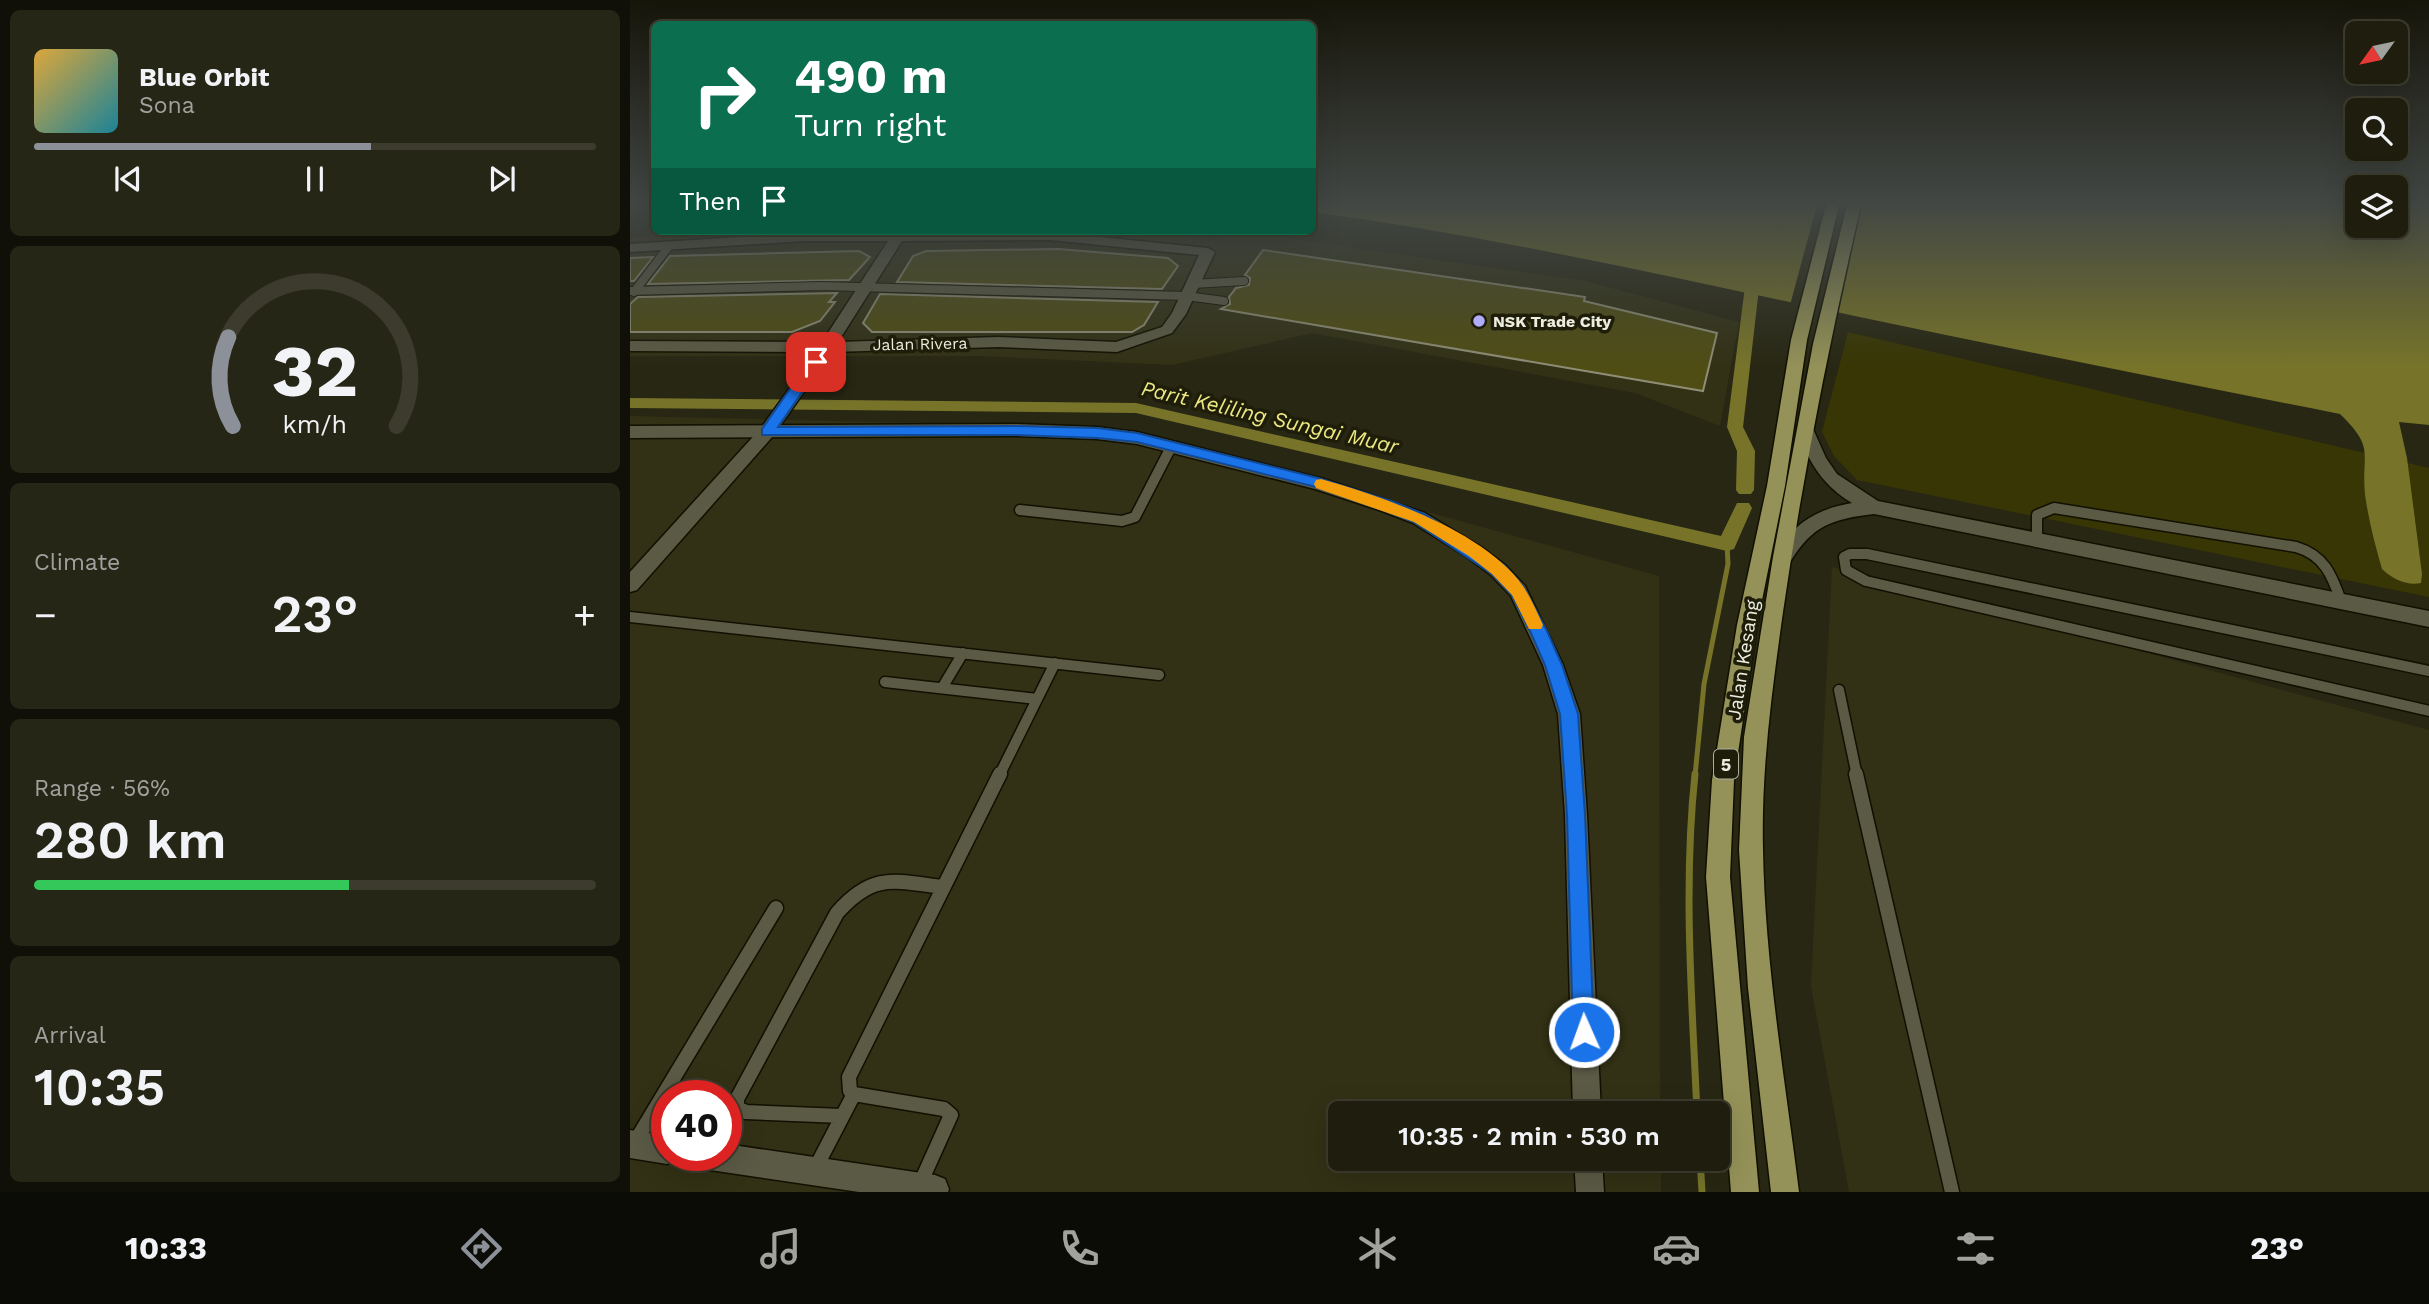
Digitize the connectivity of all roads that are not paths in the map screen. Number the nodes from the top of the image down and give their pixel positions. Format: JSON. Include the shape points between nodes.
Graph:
{"nodes":[{"id":1,"x":661,"y":257,"type":"edge"},
{"id":2,"x":885,"y":257,"type":"edge"},
{"id":3,"x":1206,"y":257,"type":"edge"},
{"id":4,"x":1819,"y":257,"type":"edge"},
{"id":5,"x":1842,"y":257,"type":"edge"},
{"id":6,"x":1244,"y":281,"type":"dead end"},
{"id":7,"x":865,"y":289,"type":"junction"},
{"id":8,"x":1189,"y":290,"type":"junction"},
{"id":9,"x":632,"y":293,"type":"edge"},
{"id":10,"x":1224,"y":301,"type":"dead end"},
{"id":11,"x":630,"y":346,"type":"edge"},
{"id":12,"x":827,"y":347,"type":"junction"},
{"id":13,"x":772,"y":424,"type":"junction"},
{"id":14,"x":630,"y":432,"type":"edge"},
{"id":15,"x":1807,"y":433,"type":"junction"},
{"id":16,"x":1171,"y":447,"type":"junction"},
{"id":17,"x":1874,"y":507,"type":"junction"},
{"id":18,"x":1020,"y":510,"type":"dead end"},
{"id":19,"x":2037,"y":539,"type":"junction"},
{"id":20,"x":1782,"y":557,"type":"junction"},
{"id":21,"x":630,"y":585,"type":"edge"},
{"id":22,"x":2341,"y":601,"type":"junction"},
{"id":23,"x":630,"y":617,"type":"edge"},
{"id":24,"x":2429,"y":619,"type":"edge"},
{"id":25,"x":963,"y":653,"type":"junction"},
{"id":26,"x":1055,"y":663,"type":"junction"},
{"id":27,"x":2429,"y":671,"type":"edge"},
{"id":28,"x":1159,"y":675,"type":"dead end"},
{"id":29,"x":885,"y":682,"type":"dead end"},
{"id":30,"x":942,"y":688,"type":"junction"},
{"id":31,"x":1839,"y":690,"type":"dead end"},
{"id":32,"x":1037,"y":699,"type":"junction"},
{"id":33,"x":2429,"y":711,"type":"edge"},
{"id":34,"x":943,"y":887,"type":"junction"},
{"id":35,"x":776,"y":908,"type":"dead end"},
{"id":36,"x":854,"y":1094,"type":"junction"},
{"id":37,"x":1587,"y":1101,"type":"edge"},
{"id":38,"x":842,"y":1116,"type":"junction"},
{"id":39,"x":632,"y":1144,"type":"edge"},
{"id":40,"x":651,"y":1147,"type":"edge"},
{"id":41,"x":742,"y":1161,"type":"edge"},
{"id":42,"x":813,"y":1171,"type":"junction"},
{"id":43,"x":1589,"y":1171,"type":"edge"},
{"id":44,"x":927,"y":1188,"type":"joint"},
{"id":45,"x":1590,"y":1192,"type":"edge"},
{"id":46,"x":1745,"y":1192,"type":"edge"},
{"id":47,"x":1786,"y":1192,"type":"edge"},
{"id":48,"x":1952,"y":1192,"type":"edge"}],
"edges":[{"from":1,"to":9,"type":"lane"},
{"from":2,"to":7,"type":"street"},
{"from":3,"to":8,"type":"street"},
{"from":4,"to":46,"type":"main road","name":"Jalan Kesang","number":"5","via":[[1799,340],[1723,780],[1718,877]]},
{"from":5,"to":15,"type":"main road","name":"Jalan Kesang","number":"5"},
{"from":6,"to":8,"type":"lane"},
{"from":7,"to":8,"type":"lane"},
{"from":7,"to":9,"type":"lane","via":[[821,286]]},
{"from":7,"to":12,"type":"street"},
{"from":8,"to":10,"type":"lane"},
{"from":8,"to":12,"type":"street","name":"Jalan Rivera","via":[[1167,330],[1117,347],[998,342]]},
{"from":11,"to":12,"type":"street","name":"Jalan Rivera"},
{"from":12,"to":13,"type":"street"},
{"from":13,"to":14,"type":"street"},
{"from":13,"to":16,"type":"street","via":[[1097,433]]},
{"from":13,"to":21,"type":"street"},
{"from":15,"to":17,"type":"street","via":[[1815,459],[1830,478]]},
{"from":15,"to":20,"type":"main road","name":"Jalan Kesang","number":"5"},
{"from":16,"to":18,"type":"lane","via":[[1135,517],[1122,521]]},
{"from":16,"to":37,"type":"street","via":[[1318,483],[1419,518],[1498,569],[1518,591],[1553,665],[1569,714]]},
{"from":17,"to":19,"type":"street"},
{"from":17,"to":20,"type":"street","via":[[1844,510],[1815,521],[1795,536]]},
{"from":19,"to":22,"type":"street"},
{"from":19,"to":22,"type":"lane","via":[[2037,515],[2054,508],[2308,550],[2326,564]]},
{"from":20,"to":47,"type":"main road","name":"Jalan Kesang","number":"5","via":[[1755,737],[1751,850],[1760,988]]},
{"from":22,"to":24,"type":"street"},
{"from":23,"to":25,"type":"lane"},
{"from":25,"to":26,"type":"lane"},
{"from":25,"to":30,"type":"lane"},
{"from":26,"to":28,"type":"lane"},
{"from":26,"to":32,"type":"lane"},
{"from":27,"to":33,"type":"lane","via":[[1867,554],[1844,557],[1847,573],[1866,581]]},
{"from":29,"to":30,"type":"lane"},
{"from":30,"to":32,"type":"lane"},
{"from":31,"to":48,"type":"lane"},
{"from":32,"to":34,"type":"lane"},
{"from":34,"to":36,"type":"lane","via":[[849,1077]]},
{"from":34,"to":38,"type":"lane","via":[[877,881],[847,900],[737,1098],[737,1108],[746,1112]]},
{"from":35,"to":39,"type":"lane"},
{"from":36,"to":38,"type":"lane"},
{"from":36,"to":44,"type":"lane","via":[[944,1109],[950,1115]]},
{"from":38,"to":42,"type":"lane"},
{"from":39,"to":40,"type":"street"},
{"from":41,"to":42,"type":"street"},
{"from":42,"to":44,"type":"street"},
{"from":43,"to":45,"type":"street"}]}
